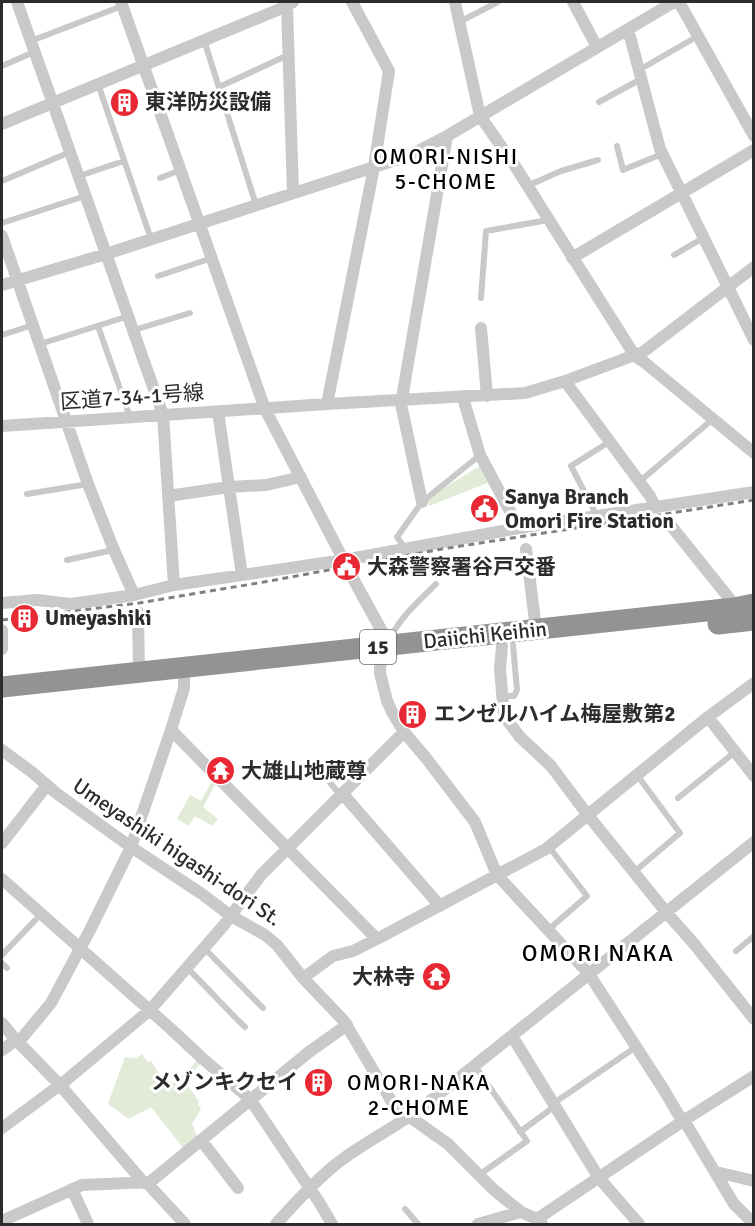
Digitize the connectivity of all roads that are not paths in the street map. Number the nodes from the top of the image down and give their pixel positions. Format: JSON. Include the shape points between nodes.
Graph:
{"nodes":[{"id":1,"x":17,"y":2,"type":"edge"},
{"id":2,"x":352,"y":2,"type":"edge"},
{"id":3,"x":455,"y":2,"type":"edge"},
{"id":4,"x":498,"y":2,"type":"edge"},
{"id":5,"x":573,"y":2,"type":"edge"},
{"id":6,"x":674,"y":2,"type":"edge"},
{"id":7,"x":679,"y":2,"type":"edge"},
{"id":8,"x":122,"y":4,"type":"edge"},
{"id":9,"x":290,"y":4,"type":"edge"},
{"id":10,"x":459,"y":22,"type":"junction"},
{"id":11,"x":628,"y":29,"type":"junction"},
{"id":12,"x":698,"y":36,"type":"junction"},
{"id":13,"x":204,"y":39,"type":"junction"},
{"id":14,"x":33,"y":46,"type":"junction"},
{"id":15,"x":597,"y":47,"type":"junction"},
{"id":16,"x":288,"y":55,"type":"junction"},
{"id":17,"x":143,"y":64,"type":"junction"},
{"id":18,"x":2,"y":66,"type":"edge"},
{"id":19,"x":640,"y":75,"type":"junction"},
{"id":20,"x":97,"y":83,"type":"junction"},
{"id":21,"x":219,"y":87,"type":"junction"},
{"id":22,"x":53,"y":102,"type":"junction"},
{"id":23,"x":598,"y":102,"type":"dead end"},
{"id":24,"x":480,"y":116,"type":"junction"},
{"id":25,"x":2,"y":124,"type":"edge"},
{"id":26,"x":753,"y":132,"type":"edge"},
{"id":27,"x":447,"y":136,"type":"junction"},
{"id":28,"x":617,"y":146,"type":"dead end"},
{"id":29,"x":753,"y":150,"type":"edge"},
{"id":30,"x":70,"y":152,"type":"junction"},
{"id":31,"x":662,"y":154,"type":"junction"},
{"id":32,"x":598,"y":160,"type":"dead end"},
{"id":33,"x":124,"y":161,"type":"junction"},
{"id":34,"x":374,"y":167,"type":"junction"},
{"id":35,"x":181,"y":170,"type":"junction"},
{"id":36,"x":79,"y":177,"type":"junction"},
{"id":37,"x":160,"y":178,"type":"dead end"},
{"id":38,"x":2,"y":181,"type":"edge"},
{"id":39,"x":527,"y":186,"type":"junction"},
{"id":40,"x":681,"y":193,"type":"junction"},
{"id":41,"x":293,"y":194,"type":"junction"},
{"id":42,"x":86,"y":195,"type":"junction"},
{"id":43,"x":256,"y":205,"type":"junction"},
{"id":44,"x":548,"y":220,"type":"junction"},
{"id":45,"x":2,"y":223,"type":"edge"},
{"id":46,"x":200,"y":223,"type":"junction"},
{"id":47,"x":2,"y":236,"type":"edge"},
{"id":48,"x":703,"y":238,"type":"junction"},
{"id":49,"x":151,"y":239,"type":"junction"},
{"id":50,"x":106,"y":254,"type":"junction"},
{"id":51,"x":674,"y":255,"type":"dead end"},
{"id":52,"x":212,"y":258,"type":"junction"},
{"id":53,"x":572,"y":258,"type":"junction"},
{"id":54,"x":753,"y":267,"type":"edge"},
{"id":55,"x":158,"y":276,"type":"dead end"},
{"id":56,"x":18,"y":280,"type":"junction"},
{"id":57,"x":2,"y":285,"type":"edge"},
{"id":58,"x":727,"y":287,"type":"junction"},
{"id":59,"x":481,"y":298,"type":"dead end"},
{"id":60,"x":190,"y":313,"type":"dead end"},
{"id":61,"x":129,"y":316,"type":"junction"},
{"id":62,"x":33,"y":324,"type":"junction"},
{"id":63,"x":98,"y":326,"type":"junction"},
{"id":64,"x":481,"y":328,"type":"dead end"},
{"id":65,"x":134,"y":330,"type":"junction"},
{"id":66,"x":2,"y":335,"type":"edge"},
{"id":67,"x":753,"y":340,"type":"edge"},
{"id":68,"x":40,"y":344,"type":"junction"},
{"id":69,"x":635,"y":356,"type":"junction"},
{"id":70,"x":566,"y":381,"type":"junction"},
{"id":71,"x":487,"y":396,"type":"junction"},
{"id":72,"x":463,"y":398,"type":"junction"},
{"id":73,"x":402,"y":400,"type":"junction"},
{"id":74,"x":327,"y":404,"type":"junction"},
{"id":75,"x":265,"y":409,"type":"junction"},
{"id":76,"x":218,"y":412,"type":"junction"},
{"id":77,"x":163,"y":415,"type":"junction"},
{"id":78,"x":130,"y":417,"type":"junction"},
{"id":79,"x":713,"y":419,"type":"junction"},
{"id":80,"x":67,"y":421,"type":"junction"},
{"id":81,"x":2,"y":426,"type":"edge"},
{"id":82,"x":609,"y":442,"type":"junction"},
{"id":83,"x":751,"y":446,"type":"edge"},
{"id":84,"x":480,"y":455,"type":"junction"},
{"id":85,"x":301,"y":477,"type":"junction"},
{"id":86,"x":639,"y":482,"type":"junction"},
{"id":87,"x":88,"y":484,"type":"junction"},
{"id":88,"x":229,"y":487,"type":"junction"},
{"id":89,"x":753,"y":492,"type":"edge"},
{"id":90,"x":27,"y":494,"type":"dead end"},
{"id":91,"x":168,"y":496,"type":"junction"},
{"id":92,"x":422,"y":502,"type":"junction"},
{"id":93,"x":655,"y":507,"type":"junction"},
{"id":94,"x":597,"y":516,"type":"junction"},
{"id":95,"x":668,"y":522,"type":"dead end"},
{"id":96,"x":519,"y":528,"type":"junction"},
{"id":97,"x":406,"y":548,"type":"junction"},
{"id":98,"x":526,"y":549,"type":"dead end"},
{"id":99,"x":114,"y":550,"type":"junction"},
{"id":100,"x":67,"y":560,"type":"dead end"},
{"id":101,"x":344,"y":560,"type":"junction"},
{"id":102,"x":242,"y":575,"type":"junction"},
{"id":103,"x":436,"y":584,"type":"dead end"},
{"id":104,"x":174,"y":585,"type":"junction"},
{"id":105,"x":134,"y":595,"type":"junction"},
{"id":106,"x":2,"y":603,"type":"edge"},
{"id":107,"x":744,"y":606,"type":"edge"},
{"id":108,"x":138,"y":612,"type":"dead end"},
{"id":109,"x":753,"y":620,"type":"edge"},
{"id":110,"x":536,"y":629,"type":"junction"},
{"id":111,"x":2,"y":630,"type":"edge"},
{"id":112,"x":508,"y":646,"type":"junction"},
{"id":113,"x":2,"y":649,"type":"edge"},
{"id":114,"x":385,"y":652,"type":"junction"},
{"id":115,"x":139,"y":672,"type":"junction"},
{"id":116,"x":184,"y":678,"type":"junction"},
{"id":117,"x":2,"y":687,"type":"edge"},
{"id":118,"x":748,"y":688,"type":"edge"},
{"id":119,"x":2,"y":698,"type":"edge"},
{"id":120,"x":708,"y":717,"type":"junction"},
{"id":121,"x":171,"y":730,"type":"junction"},
{"id":122,"x":404,"y":732,"type":"junction"},
{"id":123,"x":2,"y":750,"type":"edge"},
{"id":124,"x":735,"y":752,"type":"junction"},
{"id":125,"x":315,"y":764,"type":"dead end"},
{"id":126,"x":636,"y":775,"type":"junction"},
{"id":127,"x":753,"y":776,"type":"edge"},
{"id":128,"x":47,"y":785,"type":"junction"},
{"id":129,"x":341,"y":794,"type":"junction"},
{"id":130,"x":678,"y":798,"type":"dead end"},
{"id":131,"x":587,"y":814,"type":"junction"},
{"id":132,"x":753,"y":842,"type":"edge"},
{"id":133,"x":2,"y":843,"type":"edge"},
{"id":134,"x":130,"y":847,"type":"junction"},
{"id":135,"x":288,"y":847,"type":"junction"},
{"id":136,"x":549,"y":847,"type":"junction"},
{"id":137,"x":634,"y":872,"type":"junction"},
{"id":138,"x":497,"y":875,"type":"junction"},
{"id":139,"x":3,"y":883,"type":"edge"},
{"id":140,"x":440,"y":906,"type":"junction"},
{"id":141,"x":666,"y":912,"type":"junction"},
{"id":142,"x":41,"y":914,"type":"junction"},
{"id":143,"x":231,"y":916,"type":"junction"},
{"id":144,"x":548,"y":930,"type":"junction"},
{"id":145,"x":753,"y":936,"type":"edge"},
{"id":146,"x":378,"y":939,"type":"junction"},
{"id":147,"x":204,"y":947,"type":"junction"},
{"id":148,"x":81,"y":948,"type":"junction"},
{"id":149,"x":736,"y":951,"type":"dead end"},
{"id":150,"x":2,"y":955,"type":"edge"},
{"id":151,"x":187,"y":967,"type":"junction"},
{"id":152,"x":589,"y":974,"type":"junction"},
{"id":153,"x":303,"y":978,"type":"junction"},
{"id":154,"x":263,"y":1008,"type":"dead end"},
{"id":155,"x":150,"y":1010,"type":"junction"},
{"id":156,"x":753,"y":1019,"type":"edge"},
{"id":157,"x":2,"y":1023,"type":"edge"},
{"id":158,"x":347,"y":1025,"type":"junction"},
{"id":159,"x":245,"y":1027,"type":"dead end"},
{"id":160,"x":512,"y":1036,"type":"junction"},
{"id":161,"x":16,"y":1040,"type":"junction"},
{"id":162,"x":636,"y":1047,"type":"junction"},
{"id":163,"x":2,"y":1050,"type":"edge"},
{"id":164,"x":475,"y":1066,"type":"junction"},
{"id":165,"x":753,"y":1076,"type":"edge"},
{"id":166,"x":60,"y":1085,"type":"junction"},
{"id":167,"x":250,"y":1099,"type":"junction"},
{"id":168,"x":554,"y":1105,"type":"junction"},
{"id":169,"x":410,"y":1117,"type":"junction"},
{"id":170,"x":683,"y":1121,"type":"junction"},
{"id":171,"x":2,"y":1128,"type":"edge"},
{"id":172,"x":520,"y":1132,"type":"junction"},
{"id":173,"x":201,"y":1140,"type":"junction"},
{"id":174,"x":716,"y":1172,"type":"junction"},
{"id":175,"x":479,"y":1175,"type":"junction"},
{"id":176,"x":599,"y":1178,"type":"junction"},
{"id":177,"x":753,"y":1180,"type":"edge"},
{"id":178,"x":146,"y":1183,"type":"junction"},
{"id":179,"x":72,"y":1188,"type":"junction"},
{"id":180,"x":238,"y":1188,"type":"dead end"},
{"id":181,"x":309,"y":1188,"type":"junction"},
{"id":182,"x":405,"y":1209,"type":"dead end"},
{"id":183,"x":521,"y":1212,"type":"junction"},
{"id":184,"x":2,"y":1221,"type":"edge"},
{"id":185,"x":540,"y":1222,"type":"edge"},
{"id":186,"x":88,"y":1224,"type":"edge"},
{"id":187,"x":185,"y":1224,"type":"edge"},
{"id":188,"x":276,"y":1224,"type":"edge"},
{"id":189,"x":332,"y":1224,"type":"edge"},
{"id":190,"x":418,"y":1224,"type":"edge"},
{"id":191,"x":477,"y":1224,"type":"edge"},
{"id":192,"x":639,"y":1224,"type":"edge"},
{"id":193,"x":753,"y":1224,"type":"edge"}],
"edges":[{"from":1,"to":14,"type":"street"},
{"from":2,"to":34,"type":"street","via":[[389,71]]},
{"from":3,"to":10,"type":"street"},
{"from":4,"to":10,"type":"lane"},
{"from":5,"to":15,"type":"street"},
{"from":6,"to":11,"type":"street"},
{"from":7,"to":12,"type":"street"},
{"from":8,"to":14,"type":"lane"},
{"from":8,"to":17,"type":"street"},
{"from":9,"to":13,"type":"street"},
{"from":9,"to":16,"type":"street"},
{"from":10,"to":24,"type":"street"},
{"from":11,"to":15,"type":"street"},
{"from":11,"to":19,"type":"street"},
{"from":12,"to":19,"type":"lane"},
{"from":12,"to":26,"type":"street"},
{"from":13,"to":17,"type":"street"},
{"from":13,"to":21,"type":"lane"},
{"from":14,"to":18,"type":"lane"},
{"from":14,"to":22,"type":"street"},
{"from":15,"to":24,"type":"street"},
{"from":16,"to":21,"type":"lane"},
{"from":16,"to":41,"type":"street"},
{"from":17,"to":20,"type":"street"},
{"from":17,"to":35,"type":"street"},
{"from":19,"to":23,"type":"lane"},
{"from":19,"to":31,"type":"street"},
{"from":20,"to":22,"type":"street"},
{"from":20,"to":33,"type":"lane"},
{"from":21,"to":43,"type":"lane"},
{"from":22,"to":25,"type":"street"},
{"from":22,"to":30,"type":"street"},
{"from":24,"to":27,"type":"street"},
{"from":24,"to":39,"type":"street"},
{"from":27,"to":34,"type":"street","via":[[408,156]]},
{"from":27,"to":73,"type":"street"},
{"from":28,"to":31,"type":"lane","via":[[623,170]]},
{"from":29,"to":40,"type":"street"},
{"from":30,"to":36,"type":"street"},
{"from":30,"to":38,"type":"lane"},
{"from":31,"to":40,"type":"street"},
{"from":32,"to":39,"type":"lane"},
{"from":33,"to":36,"type":"lane"},
{"from":33,"to":49,"type":"lane"},
{"from":34,"to":41,"type":"street"},
{"from":34,"to":74,"type":"street"},
{"from":35,"to":37,"type":"lane"},
{"from":35,"to":46,"type":"street"},
{"from":36,"to":42,"type":"street"},
{"from":39,"to":44,"type":"street"},
{"from":40,"to":48,"type":"street"},
{"from":40,"to":53,"type":"street"},
{"from":41,"to":43,"type":"street"},
{"from":42,"to":45,"type":"lane"},
{"from":42,"to":50,"type":"street"},
{"from":43,"to":46,"type":"street"},
{"from":44,"to":53,"type":"street"},
{"from":44,"to":59,"type":"lane","via":[[486,231]]},
{"from":46,"to":49,"type":"street"},
{"from":46,"to":52,"type":"street"},
{"from":47,"to":56,"type":"street"},
{"from":48,"to":51,"type":"lane"},
{"from":48,"to":58,"type":"street"},
{"from":49,"to":50,"type":"street"},
{"from":50,"to":56,"type":"street"},
{"from":50,"to":61,"type":"street"},
{"from":52,"to":55,"type":"lane"},
{"from":52,"to":75,"type":"street"},
{"from":53,"to":69,"type":"street"},
{"from":54,"to":58,"type":"street","name":"区道7-34-1号線"},
{"from":56,"to":57,"type":"street"},
{"from":56,"to":62,"type":"street"},
{"from":58,"to":67,"type":"street"},
{"from":58,"to":69,"type":"street","name":"区道7-34-1号線"},
{"from":60,"to":65,"type":"lane"},
{"from":61,"to":63,"type":"lane"},
{"from":61,"to":65,"type":"street"},
{"from":62,"to":66,"type":"lane"},
{"from":62,"to":68,"type":"street"},
{"from":63,"to":68,"type":"lane"},
{"from":63,"to":78,"type":"lane"},
{"from":64,"to":71,"type":"street"},
{"from":65,"to":77,"type":"street"},
{"from":68,"to":80,"type":"street"},
{"from":69,"to":70,"type":"street","name":"区道7-34-1号線"},
{"from":69,"to":79,"type":"street"},
{"from":70,"to":71,"type":"street","name":"区道7-34-1号線","via":[[525,393]]},
{"from":70,"to":82,"type":"street"},
{"from":71,"to":72,"type":"street","name":"区道7-34-1号線"},
{"from":72,"to":73,"type":"street","name":"区道7-34-1号線"},
{"from":72,"to":84,"type":"street"},
{"from":73,"to":74,"type":"street","name":"区道7-34-1号線"},
{"from":73,"to":92,"type":"street"},
{"from":74,"to":75,"type":"street","name":"区道7-34-1号線"},
{"from":75,"to":76,"type":"street","name":"区道7-34-1号線"},
{"from":75,"to":85,"type":"street"},
{"from":76,"to":77,"type":"street","name":"区道7-34-1号線"},
{"from":76,"to":88,"type":"street"},
{"from":77,"to":78,"type":"street","name":"区道7-34-1号線"},
{"from":77,"to":91,"type":"street"},
{"from":78,"to":80,"type":"street","name":"区道7-34-1号線"},
{"from":79,"to":83,"type":"street"},
{"from":79,"to":86,"type":"lane"},
{"from":80,"to":81,"type":"street","name":"区道7-34-1号線"},
{"from":80,"to":87,"type":"street"},
{"from":82,"to":86,"type":"street"},
{"from":82,"to":94,"type":"lane","via":[[571,466]]},
{"from":84,"to":92,"type":"lane"},
{"from":84,"to":96,"type":"street"},
{"from":85,"to":88,"type":"street"},
{"from":85,"to":101,"type":"street"},
{"from":86,"to":93,"type":"street"},
{"from":87,"to":90,"type":"lane"},
{"from":87,"to":99,"type":"street"},
{"from":88,"to":91,"type":"street"},
{"from":88,"to":102,"type":"street"},
{"from":89,"to":93,"type":"street"},
{"from":91,"to":104,"type":"street"},
{"from":92,"to":97,"type":"lane","via":[[397,537]]},
{"from":93,"to":94,"type":"street"},
{"from":94,"to":96,"type":"street"},
{"from":95,"to":107,"type":"street","via":[[729,598]]},
{"from":96,"to":97,"type":"street"},
{"from":97,"to":101,"type":"street"},
{"from":98,"to":110,"type":"street"},
{"from":99,"to":100,"type":"lane"},
{"from":99,"to":105,"type":"street"},
{"from":101,"to":102,"type":"street"},
{"from":101,"to":114,"type":"street","via":[[384,635]]},
{"from":102,"to":104,"type":"street"},
{"from":103,"to":114,"type":"lane","via":[[395,627]]},
{"from":104,"to":105,"type":"street"},
{"from":105,"to":106,"type":"street","via":[[71,603]]},
{"from":107,"to":110,"type":"highway","name":"Daiichi Keihin","number":"15"},
{"from":108,"to":115,"type":"street"},
{"from":109,"to":112,"type":"highway","name":"Daiichi Keihin","number":"15"},
{"from":110,"to":114,"type":"highway","name":"Daiichi Keihin","number":"15"},
{"from":111,"to":113,"type":"street"},
{"from":112,"to":114,"type":"highway","name":"Daiichi Keihin","number":"15"},
{"from":112,"to":131,"type":"street","via":[[500,669],[504,716],[551,766]]},
{"from":114,"to":115,"type":"highway","name":"Daiichi Keihin","number":"15"},
{"from":114,"to":116,"type":"highway","name":"Daiichi Keihin","number":"15"},
{"from":114,"to":122,"type":"street","via":[[380,673],[387,701]]},
{"from":115,"to":117,"type":"highway","name":"Daiichi Keihin","number":"15"},
{"from":116,"to":119,"type":"highway","name":"Daiichi Keihin","number":"15"},
{"from":116,"to":121,"type":"street"},
{"from":118,"to":120,"type":"street"},
{"from":120,"to":124,"type":"street"},
{"from":120,"to":126,"type":"street"},
{"from":121,"to":134,"type":"street"},
{"from":121,"to":135,"type":"street"},
{"from":122,"to":129,"type":"street"},
{"from":122,"to":138,"type":"street","via":[[475,822]]},
{"from":123,"to":128,"type":"street","name":"Umeyashiki higashi-dori St."},
{"from":124,"to":127,"type":"street"},
{"from":124,"to":130,"type":"lane"},
{"from":125,"to":129,"type":"lane"},
{"from":126,"to":131,"type":"street"},
{"from":126,"to":137,"type":"lane","via":[[680,833]]},
{"from":128,"to":133,"type":"street"},
{"from":128,"to":134,"type":"street","name":"Umeyashiki higashi-dori St."},
{"from":129,"to":135,"type":"street"},
{"from":129,"to":140,"type":"street"},
{"from":131,"to":136,"type":"street"},
{"from":131,"to":137,"type":"street"},
{"from":132,"to":141,"type":"street"},
{"from":134,"to":143,"type":"street","name":"Umeyashiki higashi-dori St."},
{"from":134,"to":148,"type":"street"},
{"from":135,"to":143,"type":"street"},
{"from":135,"to":146,"type":"street"},
{"from":136,"to":138,"type":"street"},
{"from":136,"to":144,"type":"lane","via":[[588,896]]},
{"from":137,"to":141,"type":"street"},
{"from":138,"to":140,"type":"street"},
{"from":138,"to":144,"type":"street"},
{"from":139,"to":142,"type":"street"},
{"from":140,"to":146,"type":"street"},
{"from":141,"to":152,"type":"street"},
{"from":141,"to":156,"type":"street"},
{"from":142,"to":148,"type":"street"},
{"from":142,"to":150,"type":"lane"},
{"from":143,"to":147,"type":"street"},
{"from":143,"to":153,"type":"street","name":"Umeyashiki higashi-dori St.","via":[[277,945]]},
{"from":144,"to":152,"type":"street"},
{"from":145,"to":149,"type":"lane"},
{"from":146,"to":153,"type":"street","via":[[333,956]]},
{"from":147,"to":151,"type":"street"},
{"from":147,"to":154,"type":"lane"},
{"from":148,"to":155,"type":"street"},
{"from":148,"to":161,"type":"street","via":[[51,1003]]},
{"from":151,"to":155,"type":"street"},
{"from":151,"to":159,"type":"lane"},
{"from":152,"to":160,"type":"street"},
{"from":152,"to":162,"type":"street"},
{"from":153,"to":158,"type":"street","name":"Umeyashiki higashi-dori St."},
{"from":155,"to":166,"type":"street"},
{"from":155,"to":167,"type":"street"},
{"from":157,"to":161,"type":"street"},
{"from":158,"to":167,"type":"street"},
{"from":158,"to":169,"type":"street","name":"Umeyashiki higashi-dori St.","via":[[392,1102]]},
{"from":160,"to":164,"type":"street"},
{"from":160,"to":168,"type":"street"},
{"from":161,"to":163,"type":"street"},
{"from":161,"to":166,"type":"street"},
{"from":162,"to":168,"type":"lane"},
{"from":162,"to":170,"type":"street"},
{"from":164,"to":169,"type":"street"},
{"from":164,"to":172,"type":"lane"},
{"from":165,"to":170,"type":"street"},
{"from":166,"to":171,"type":"street"},
{"from":166,"to":178,"type":"street"},
{"from":167,"to":173,"type":"street"},
{"from":167,"to":181,"type":"street"},
{"from":168,"to":172,"type":"lane"},
{"from":168,"to":176,"type":"street"},
{"from":169,"to":175,"type":"street","name":"Umeyashiki higashi-dori St.","via":[[448,1144]]},
{"from":169,"to":181,"type":"street","via":[[349,1154]]},
{"from":170,"to":174,"type":"street"},
{"from":170,"to":176,"type":"street"},
{"from":172,"to":175,"type":"lane","via":[[527,1141]]},
{"from":173,"to":178,"type":"street"},
{"from":173,"to":180,"type":"street"},
{"from":174,"to":177,"type":"street"},
{"from":174,"to":193,"type":"street","via":[[734,1204]]},
{"from":175,"to":183,"type":"street","name":"Umeyashiki higashi-dori St."},
{"from":176,"to":185,"type":"street"},
{"from":176,"to":192,"type":"street"},
{"from":178,"to":179,"type":"street"},
{"from":178,"to":187,"type":"street"},
{"from":179,"to":184,"type":"street"},
{"from":179,"to":186,"type":"street"},
{"from":181,"to":188,"type":"street"},
{"from":181,"to":189,"type":"street"},
{"from":182,"to":190,"type":"lane"},
{"from":183,"to":185,"type":"street","name":"Umeyashiki higashi-dori St."},
{"from":183,"to":191,"type":"street"}]}
